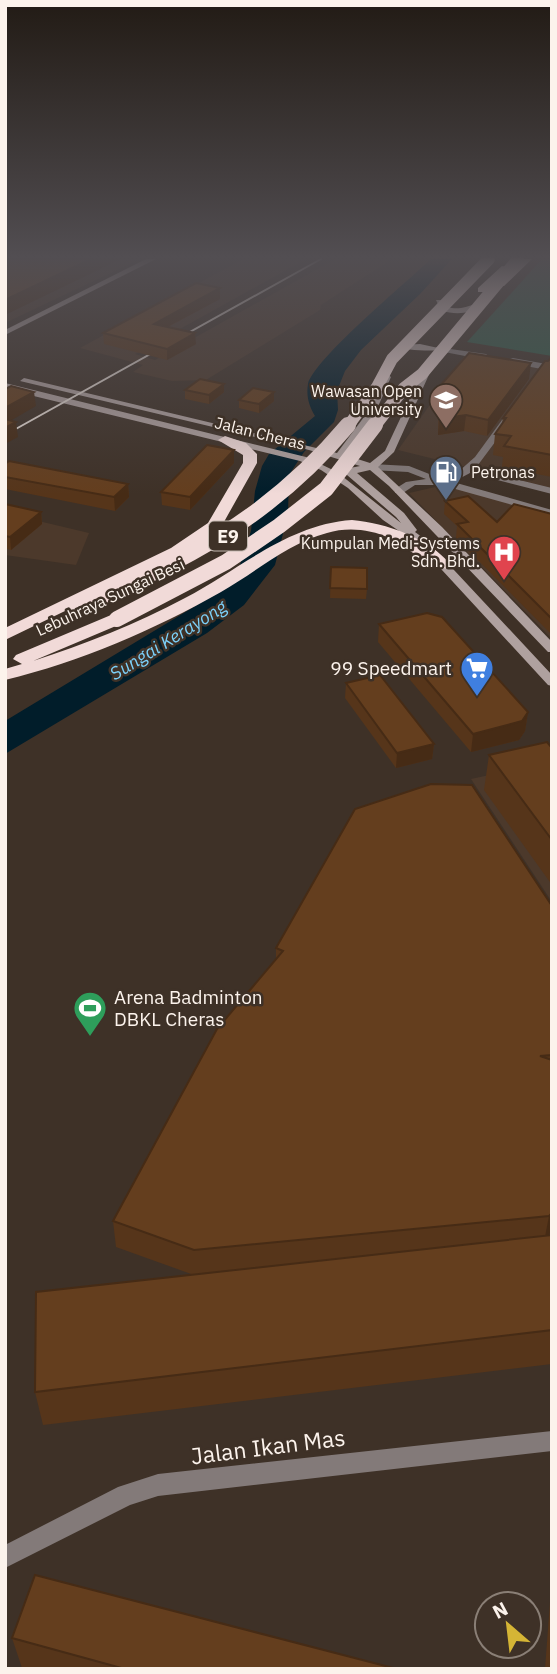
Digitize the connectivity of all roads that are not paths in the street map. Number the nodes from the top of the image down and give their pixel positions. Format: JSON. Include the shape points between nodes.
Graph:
{"nodes":[{"id":1,"x":409,"y":337,"type":"edge"},
{"id":2,"x":413,"y":337,"type":"edge"},
{"id":3,"x":428,"y":337,"type":"edge"},
{"id":4,"x":439,"y":337,"type":"edge"},
{"id":5,"x":449,"y":337,"type":"edge"},
{"id":6,"x":453,"y":337,"type":"edge"},
{"id":7,"x":401,"y":347,"type":"junction"},
{"id":8,"x":439,"y":349,"type":"junction"},
{"id":9,"x":546,"y":370,"type":"edge"},
{"id":10,"x":5,"y":377,"type":"edge"},
{"id":11,"x":5,"y":386,"type":"edge"},
{"id":12,"x":377,"y":387,"type":"junction"},
{"id":13,"x":404,"y":388,"type":"junction"},
{"id":14,"x":509,"y":416,"type":"edge"},
{"id":15,"x":225,"y":440,"type":"junction"},
{"id":16,"x":347,"y":445,"type":"junction"},
{"id":17,"x":314,"y":449,"type":"junction"},
{"id":18,"x":339,"y":456,"type":"junction"},
{"id":19,"x":372,"y":467,"type":"junction"},
{"id":20,"x":469,"y":470,"type":"junction"},
{"id":21,"x":353,"y":473,"type":"junction"},
{"id":22,"x":335,"y":474,"type":"junction"},
{"id":23,"x":442,"y":482,"type":"junction"},
{"id":24,"x":399,"y":491,"type":"junction"},
{"id":25,"x":552,"y":491,"type":"edge"},
{"id":26,"x":550,"y":511,"type":"edge"},
{"id":27,"x":422,"y":542,"type":"junction"},
{"id":28,"x":443,"y":565,"type":"junction"},
{"id":29,"x":5,"y":635,"type":"edge"},
{"id":30,"x":552,"y":649,"type":"edge"},
{"id":31,"x":5,"y":666,"type":"edge"},
{"id":32,"x":5,"y":675,"type":"edge"},
{"id":33,"x":552,"y":682,"type":"edge"},
{"id":34,"x":552,"y":1441,"type":"edge"},
{"id":35,"x":5,"y":1557,"type":"edge"}],
"edges":[{"from":1,"to":7,"type":"main road"},
{"from":2,"to":12,"type":"highway","name":"Lebuhraya Sungai Besi","number":"E9","bridge":true,"via":[[392,359]]},
{"from":3,"to":12,"type":"highway","number":"E9","bridge":true},
{"from":4,"to":13,"type":"highway","number":"E9"},
{"from":5,"to":8,"type":"main road"},
{"from":6,"to":13,"type":"highway","name":"Lebuhraya Sungai Besi","number":"E9","bridge":true},
{"from":7,"to":8,"type":"main road"},
{"from":7,"to":16,"type":"main road","via":[[368,418]]},
{"from":8,"to":9,"type":"street"},
{"from":8,"to":19,"type":"main road","via":[[393,446]]},
{"from":10,"to":17,"type":"main road","name":"Jalan Cheras"},
{"from":11,"to":15,"type":"main road","name":"Jalan Cheras"},
{"from":12,"to":29,"type":"highway","name":"Lebuhraya Sungai Besi","number":"E9","bridge":true,"via":[[331,447],[278,500],[224,538],[158,573]]},
{"from":13,"to":31,"type":"highway","name":"Lebuhraya Sungai Besi","number":"E9","bridge":true,"via":[[326,489],[279,526],[226,562],[117,619]]},
{"from":14,"to":20,"type":"street"},
{"from":15,"to":22,"type":"main road","name":"Jalan Cheras","via":[[303,459]]},
{"from":15,"to":29,"type":"highway","via":[[250,454],[250,463],[214,526],[177,551]]},
{"from":16,"to":17,"type":"main road"},
{"from":16,"to":18,"type":"main road"},
{"from":17,"to":18,"type":"main road","name":"Jalan Cheras"},
{"from":18,"to":19,"type":"main road","name":"Jalan Cheras"},
{"from":18,"to":21,"type":"main road","via":[[340,464]]},
{"from":19,"to":21,"type":"main road"},
{"from":19,"to":23,"type":"street","via":[[409,469]]},
{"from":19,"to":24,"type":"main road","name":"Jalan Cheras"},
{"from":20,"to":23,"type":"street"},
{"from":20,"to":25,"type":"street"},
{"from":21,"to":22,"type":"main road"},
{"from":21,"to":27,"type":"main road","via":[[400,515]]},
{"from":22,"to":27,"type":"main road","name":"Jalan Cheras"},
{"from":23,"to":24,"type":"street","via":[[411,482]]},
{"from":23,"to":26,"type":"street"},
{"from":24,"to":30,"type":"main road","name":"Jalan Cheras"},
{"from":27,"to":28,"type":"main road","name":"Jalan Cheras"},
{"from":28,"to":32,"type":"highway","via":[[387,530],[344,525],[312,531],[212,591],[135,628],[55,661]]},
{"from":28,"to":33,"type":"main road","name":"Jalan Cheras"},
{"from":34,"to":35,"type":"street","name":"Jalan Ikan Mas","via":[[158,1485],[126,1495]]}]}
